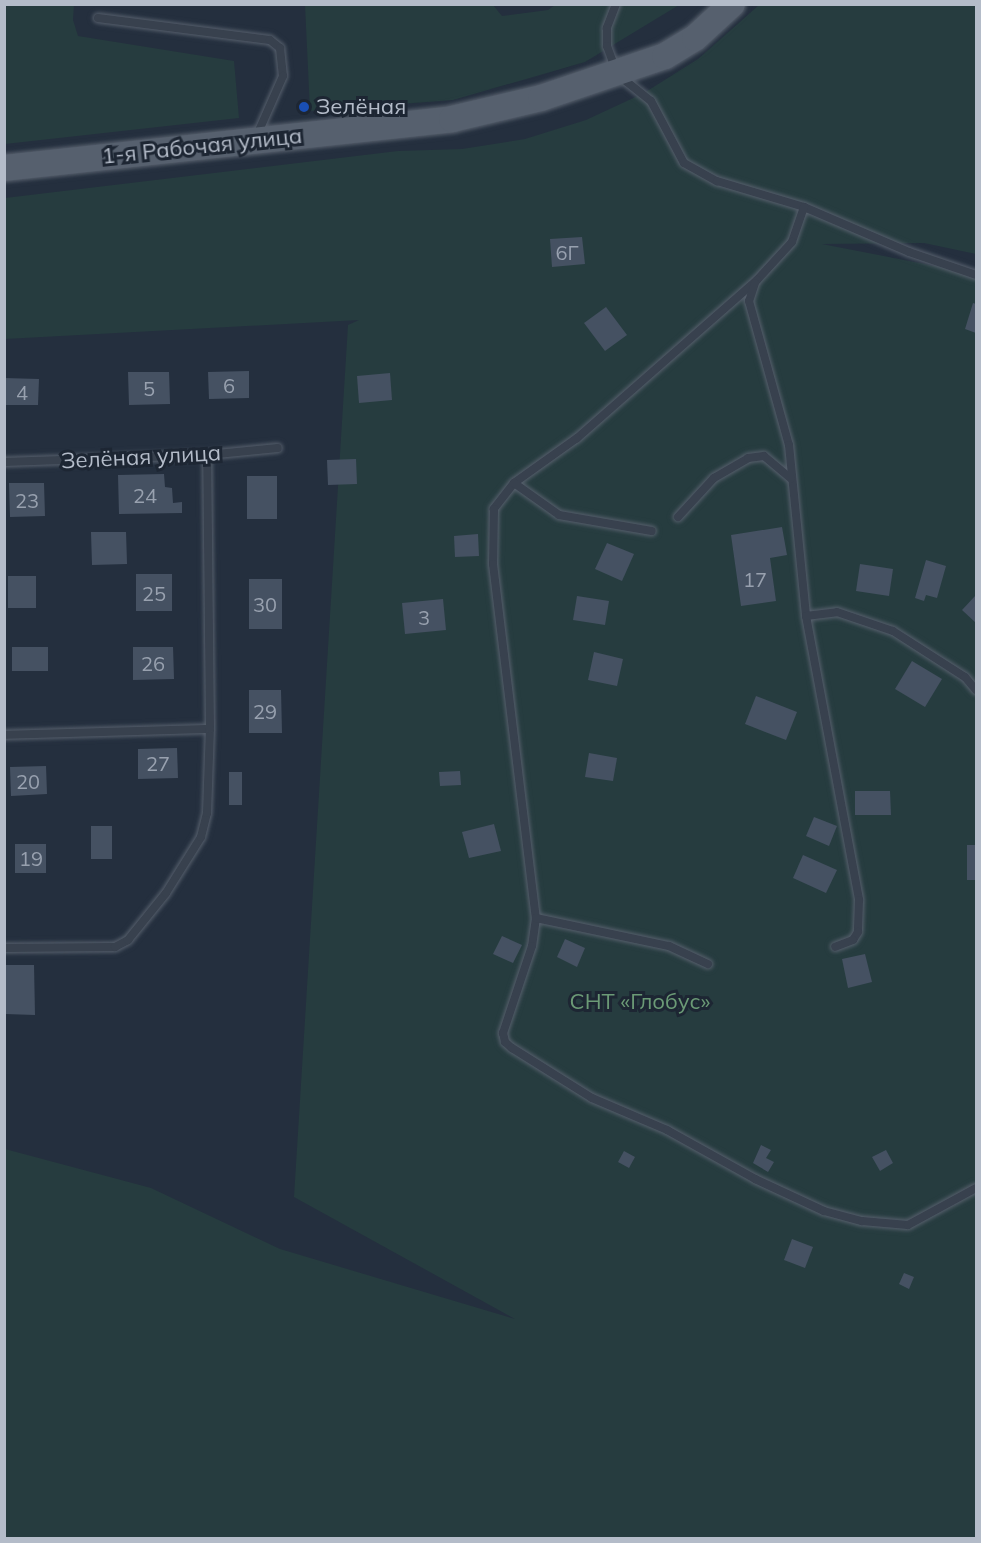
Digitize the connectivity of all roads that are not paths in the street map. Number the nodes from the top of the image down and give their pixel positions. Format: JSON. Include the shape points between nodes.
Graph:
{"nodes":[{"id":1,"x":616,"y":4,"type":"edge"},
{"id":2,"x":732,"y":4,"type":"edge"},
{"id":3,"x":98,"y":18,"type":"dead end"},
{"id":4,"x":617,"y":74,"type":"junction"},
{"id":5,"x":254,"y":140,"type":"junction"},
{"id":6,"x":4,"y":168,"type":"edge"},
{"id":7,"x":804,"y":207,"type":"junction"},
{"id":8,"x":976,"y":275,"type":"edge"},
{"id":9,"x":757,"y":279,"type":"junction"},
{"id":10,"x":278,"y":448,"type":"dead end"},
{"id":11,"x":207,"y":455,"type":"junction"},
{"id":12,"x":4,"y":462,"type":"edge"},
{"id":13,"x":791,"y":479,"type":"junction"},
{"id":14,"x":514,"y":483,"type":"junction"},
{"id":15,"x":678,"y":518,"type":"dead end"},
{"id":16,"x":652,"y":531,"type":"dead end"},
{"id":17,"x":806,"y":616,"type":"junction"},
{"id":18,"x":976,"y":690,"type":"edge"},
{"id":19,"x":210,"y":729,"type":"junction"},
{"id":20,"x":4,"y":735,"type":"edge"},
{"id":21,"x":536,"y":918,"type":"junction"},
{"id":22,"x":835,"y":947,"type":"dead end"},
{"id":23,"x":4,"y":948,"type":"edge"},
{"id":24,"x":708,"y":964,"type":"dead end"},
{"id":25,"x":976,"y":1188,"type":"edge"}],
"edges":[{"from":1,"to":4,"type":"lane","via":[[607,28],[607,46]]},
{"from":2,"to":4,"type":"main road","name":"1-я Рабочая улица","via":[[685,44]]},
{"from":3,"to":5,"type":"lane","via":[[270,40],[280,48],[283,76]]},
{"from":4,"to":5,"type":"main road","name":"1-я Рабочая улица","via":[[541,98],[452,119]]},
{"from":4,"to":7,"type":"lane","via":[[651,101],[684,163],[717,182]]},
{"from":5,"to":6,"type":"main road","name":"1-я Рабочая улица"},
{"from":7,"to":8,"type":"lane","via":[[909,252]]},
{"from":7,"to":9,"type":"lane","via":[[792,242]]},
{"from":9,"to":13,"type":"lane","via":[[749,301],[785,428]]},
{"from":9,"to":14,"type":"lane","via":[[577,438]]},
{"from":10,"to":11,"type":"lane","name":"Зелёная улица"},
{"from":11,"to":12,"type":"lane","name":"Зелёная улица"},
{"from":11,"to":19,"type":"lane"},
{"from":13,"to":15,"type":"lane","via":[[764,456],[748,458],[714,478]]},
{"from":13,"to":17,"type":"lane"},
{"from":14,"to":16,"type":"lane","via":[[559,515]]},
{"from":14,"to":21,"type":"lane","via":[[494,509],[493,564]]},
{"from":17,"to":18,"type":"lane","via":[[837,612],[894,631],[965,677]]},
{"from":17,"to":22,"type":"lane","via":[[859,900],[858,932],[853,940]]},
{"from":19,"to":20,"type":"lane"},
{"from":19,"to":23,"type":"lane","via":[[207,813],[201,837],[129,940],[116,947]]},
{"from":21,"to":24,"type":"lane","via":[[669,945]]},
{"from":21,"to":25,"type":"lane","via":[[532,946],[503,1024],[505,1042],[582,1091],[667,1130],[754,1179],[840,1215],[908,1225]]}]}
